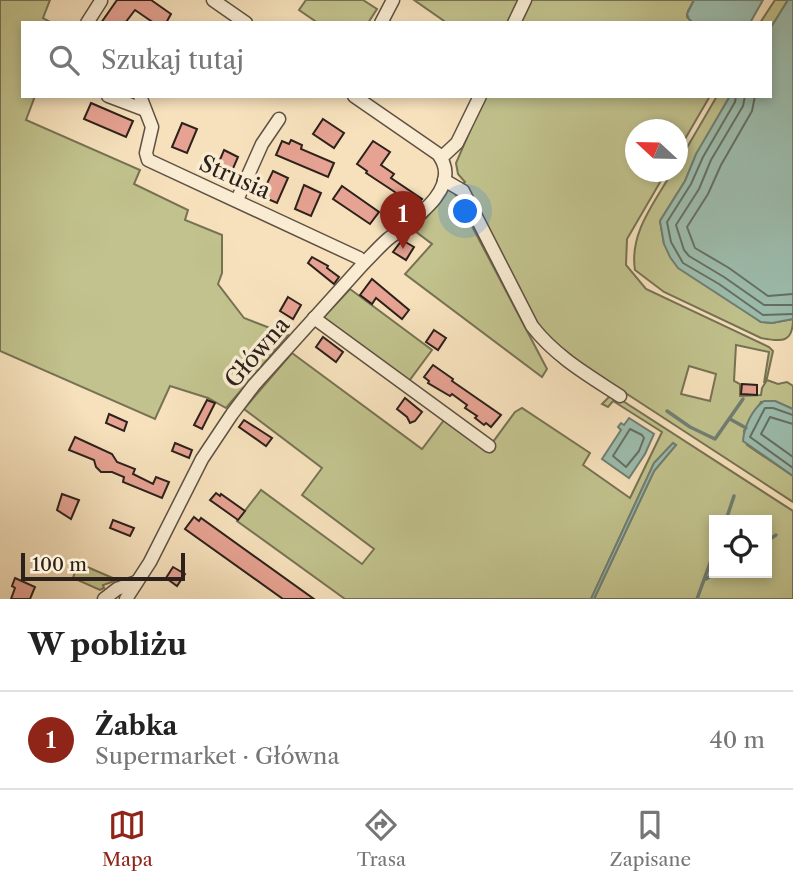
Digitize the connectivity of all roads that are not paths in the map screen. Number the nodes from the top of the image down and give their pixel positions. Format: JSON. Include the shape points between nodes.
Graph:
{"nodes":[{"id":1,"x":213,"y":0,"type":"edge"},
{"id":2,"x":393,"y":0,"type":"edge"},
{"id":3,"x":525,"y":0,"type":"edge"},
{"id":4,"x":101,"y":1,"type":"edge"},
{"id":5,"x":228,"y":18,"type":"edge"},
{"id":6,"x":89,"y":21,"type":"edge"},
{"id":7,"x":382,"y":21,"type":"edge"},
{"id":8,"x":515,"y":21,"type":"edge"},
{"id":9,"x":113,"y":98,"type":"edge"},
{"id":10,"x":141,"y":98,"type":"edge"},
{"id":11,"x":357,"y":98,"type":"edge"},
{"id":12,"x":479,"y":98,"type":"edge"},
{"id":13,"x":145,"y":110,"type":"junction"},
{"id":14,"x":279,"y":119,"type":"dead end"},
{"id":15,"x":442,"y":158,"type":"junction"},
{"id":16,"x":444,"y":180,"type":"junction"},
{"id":17,"x":237,"y":200,"type":"junction"},
{"id":18,"x":364,"y":262,"type":"junction"},
{"id":19,"x":314,"y":318,"type":"junction"},
{"id":20,"x":620,"y":396,"type":"dead end"},
{"id":21,"x":489,"y":446,"type":"dead end"},
{"id":22,"x":140,"y":582,"type":"junction"},
{"id":23,"x":103,"y":599,"type":"edge"},
{"id":24,"x":126,"y":599,"type":"edge"},
{"id":25,"x":135,"y":599,"type":"edge"}],
"edges":[{"from":1,"to":5,"type":"street"},
{"from":2,"to":7,"type":"street"},
{"from":3,"to":8,"type":"street"},
{"from":4,"to":6,"type":"street"},
{"from":9,"to":13,"type":"street"},
{"from":10,"to":13,"type":"street","name":"Strusia"},
{"from":11,"to":15,"type":"street"},
{"from":12,"to":15,"type":"street","via":[[457,144]]},
{"from":13,"to":17,"type":"street","name":"Strusia","via":[[152,127],[148,160]]},
{"from":14,"to":17,"type":"street","via":[[262,144]]},
{"from":15,"to":16,"type":"street"},
{"from":16,"to":18,"type":"street","name":"Główna","via":[[428,209]]},
{"from":16,"to":20,"type":"street","via":[[463,191],[532,326],[561,357]]},
{"from":17,"to":18,"type":"street","name":"Strusia"},
{"from":18,"to":19,"type":"street","name":"Główna"},
{"from":19,"to":21,"type":"street"},
{"from":19,"to":22,"type":"street","name":"Główna","via":[[244,397],[207,451]]},
{"from":22,"to":23,"type":"street"},
{"from":22,"to":24,"type":"street","name":"Główna"},
{"from":22,"to":25,"type":"street","name":"Główna"}]}
